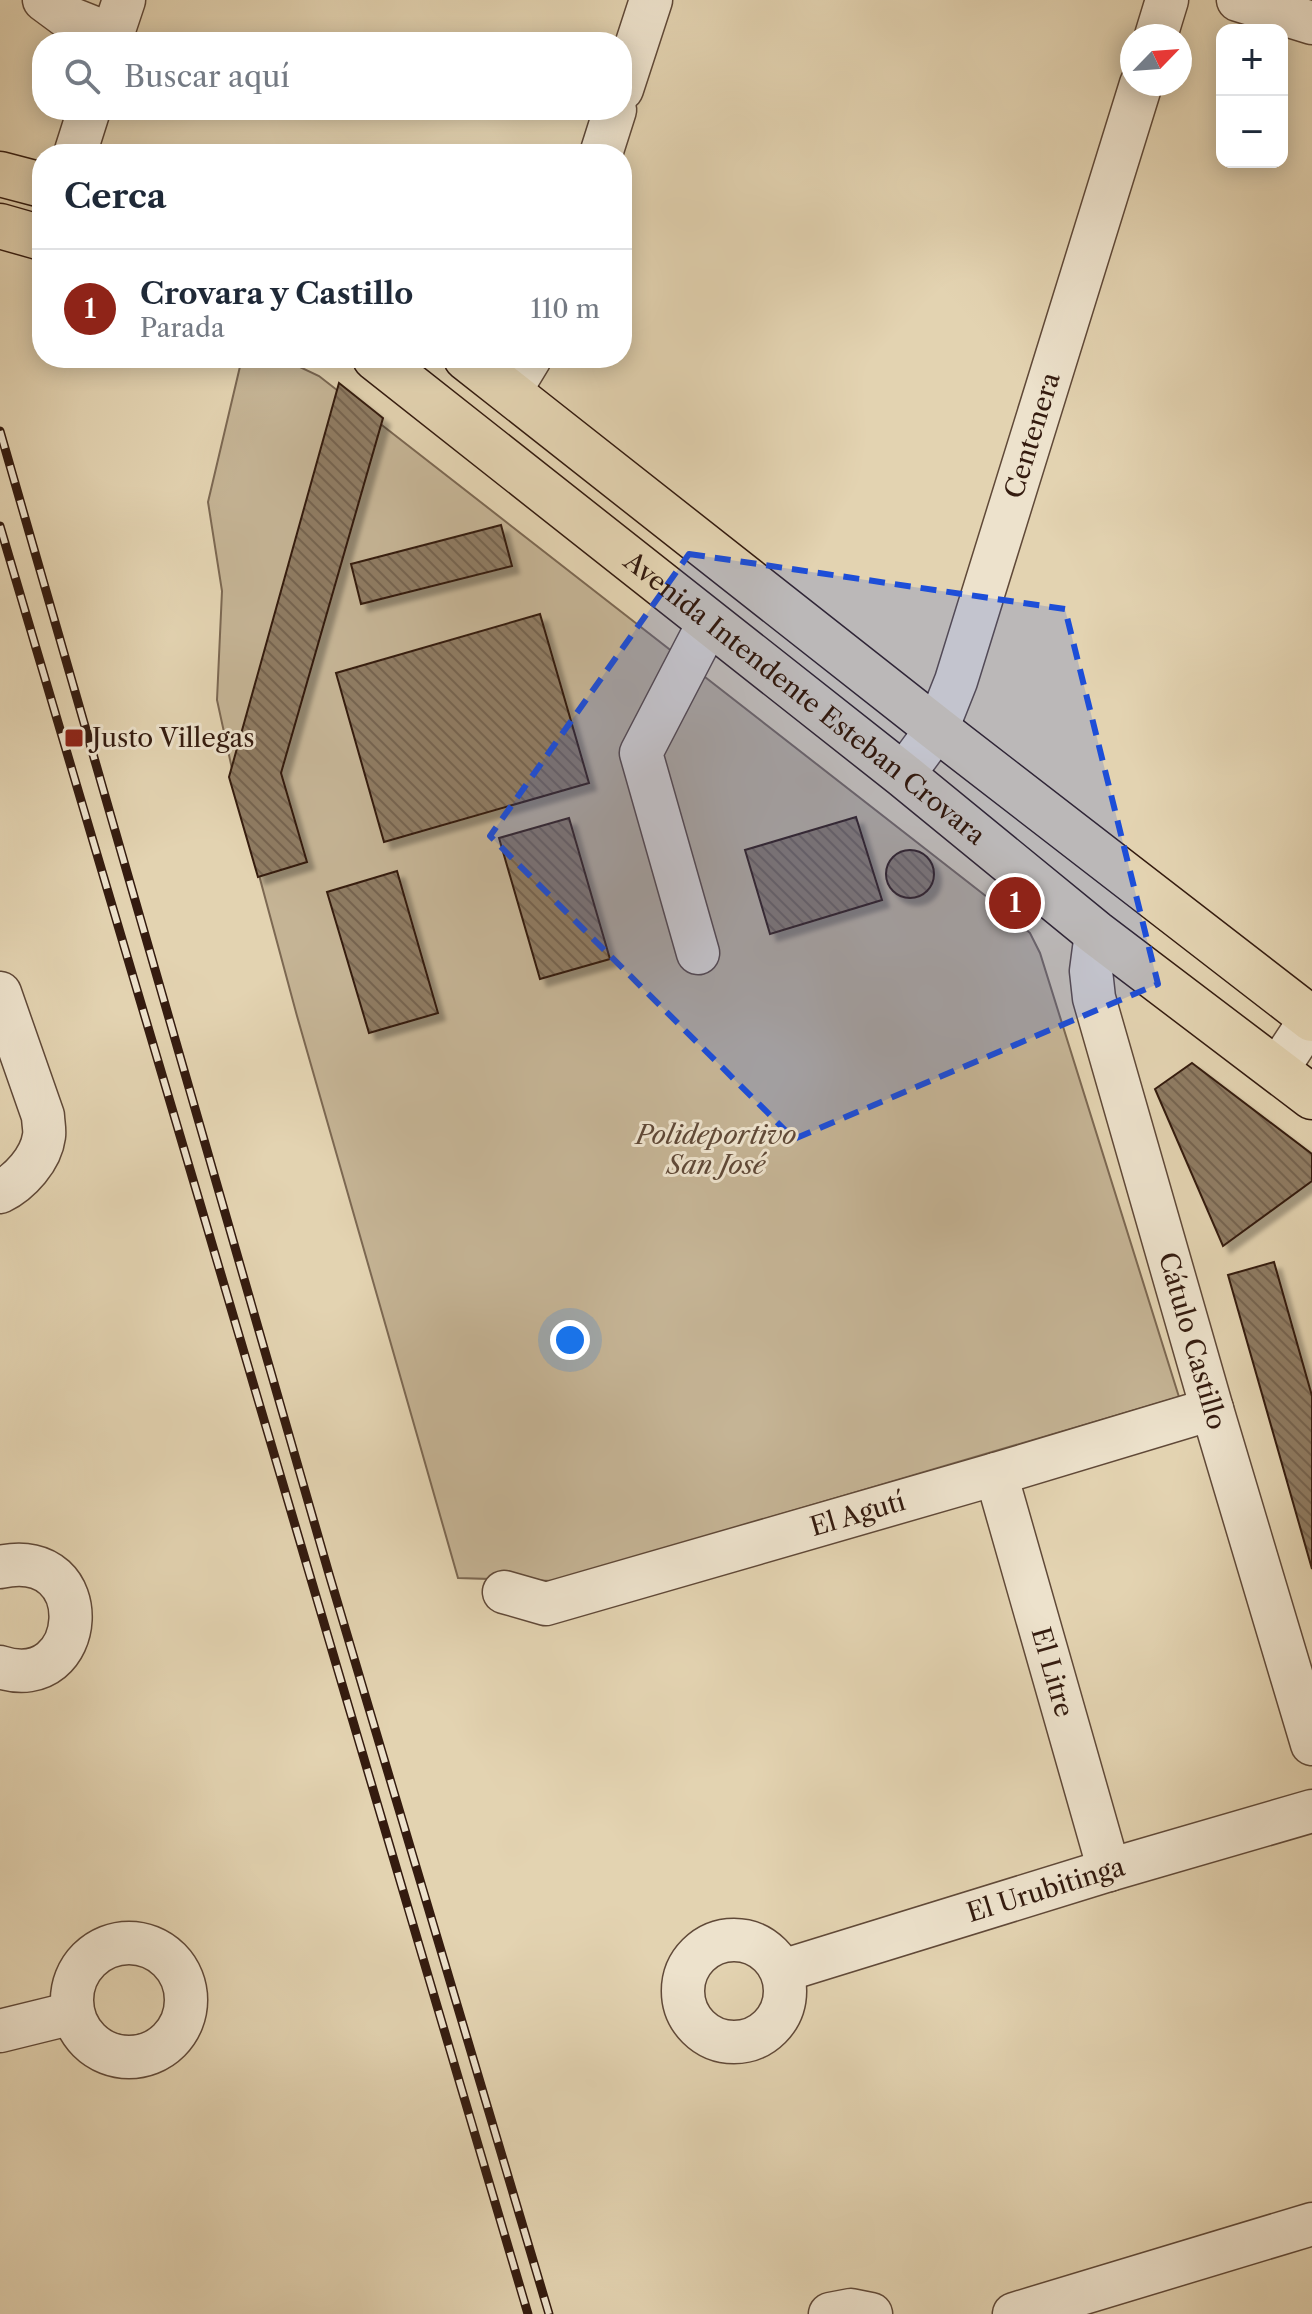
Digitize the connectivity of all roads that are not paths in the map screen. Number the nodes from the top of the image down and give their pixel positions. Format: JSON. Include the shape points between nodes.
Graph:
{"nodes":[{"id":1,"x":44,"y":0,"type":"edge"},
{"id":2,"x":651,"y":0,"type":"edge"},
{"id":3,"x":1167,"y":0,"type":"edge"},
{"id":4,"x":1238,"y":0,"type":"edge"},
{"id":5,"x":1312,"y":23,"type":"edge"},
{"id":6,"x":1160,"y":24,"type":"edge"},
{"id":7,"x":115,"y":26,"type":"edge"},
{"id":8,"x":632,"y":58,"type":"edge"},
{"id":9,"x":1137,"y":96,"type":"edge"},
{"id":10,"x":86,"y":120,"type":"edge"},
{"id":11,"x":612,"y":120,"type":"edge"},
{"id":12,"x":78,"y":144,"type":"edge"},
{"id":13,"x":604,"y":144,"type":"edge"},
{"id":14,"x":0,"y":174,"type":"edge"},
{"id":15,"x":32,"y":182,"type":"edge"},
{"id":16,"x":0,"y":226,"type":"edge"},
{"id":17,"x":32,"y":235,"type":"edge"},
{"id":18,"x":388,"y":368,"type":"edge"},
{"id":19,"x":500,"y":368,"type":"edge"},
{"id":20,"x":520,"y":374,"type":"edge"},
{"id":21,"x":709,"y":622,"type":"junction"},
{"id":22,"x":937,"y":729,"type":"junction"},
{"id":23,"x":903,"y":775,"type":"junction"},
{"id":24,"x":1096,"y":933,"type":"junction"},
{"id":25,"x":698,"y":953,"type":"dead end"},
{"id":26,"x":0,"y":993,"type":"edge"},
{"id":27,"x":1312,"y":1018,"type":"edge"},
{"id":28,"x":1277,"y":1070,"type":"junction"},
{"id":29,"x":1312,"y":1097,"type":"edge"},
{"id":30,"x":15,"y":1180,"type":"edge"},
{"id":31,"x":1212,"y":1409,"type":"junction"},
{"id":32,"x":996,"y":1474,"type":"junction"},
{"id":33,"x":0,"y":1567,"type":"edge"},
{"id":34,"x":504,"y":1592,"type":"dead end"},
{"id":35,"x":0,"y":1667,"type":"edge"},
{"id":36,"x":1312,"y":1744,"type":"edge"},
{"id":37,"x":1312,"y":1811,"type":"edge"},
{"id":38,"x":1109,"y":1870,"type":"junction"},
{"id":39,"x":782,"y":1971,"type":"dead end"},
{"id":40,"x":73,"y":2013,"type":"dead end"},
{"id":41,"x":0,"y":2031,"type":"edge"},
{"id":42,"x":1312,"y":2224,"type":"edge"},
{"id":43,"x":830,"y":2314,"type":"edge"},
{"id":44,"x":871,"y":2314,"type":"edge"},
{"id":45,"x":1014,"y":2314,"type":"edge"}],
"edges":[{"from":1,"to":7,"type":"street","via":[[67,17]]},
{"from":2,"to":8,"type":"street"},
{"from":3,"to":6,"type":"street"},
{"from":4,"to":5,"type":"street"},
{"from":9,"to":22,"type":"street","name":"Centenera"},
{"from":10,"to":12,"type":"street"},
{"from":11,"to":13,"type":"street"},
{"from":14,"to":15,"type":"main road"},
{"from":16,"to":17,"type":"main road"},
{"from":18,"to":21,"type":"main road","name":"Avenida Intendente Esteban Crovara"},
{"from":19,"to":20,"type":"main road"},
{"from":20,"to":22,"type":"main road"},
{"from":21,"to":23,"type":"main road","name":"Avenida Intendente Esteban Crovara"},
{"from":21,"to":25,"type":"street","via":[[641,753]]},
{"from":22,"to":23,"type":"street","name":"Centenera"},
{"from":22,"to":27,"type":"main road"},
{"from":23,"to":24,"type":"main road","name":"Avenida Intendente Esteban Crovara"},
{"from":24,"to":28,"type":"main road","name":"Avenida Intendente Esteban Crovara"},
{"from":24,"to":31,"type":"street","name":"Cátulo Castillo","via":[[1094,998]]},
{"from":26,"to":30,"type":"street","via":[[43,1116],[44,1137]]},
{"from":27,"to":28,"type":"street"},
{"from":28,"to":29,"type":"main road","name":"Avenida Intendente Esteban Crovara"},
{"from":31,"to":32,"type":"street","name":"El Agutí"},
{"from":31,"to":36,"type":"street","name":"Cátulo Castillo"},
{"from":32,"to":34,"type":"street","name":"El Agutí","via":[[546,1604]]},
{"from":32,"to":38,"type":"street","name":"El Litre"},
{"from":33,"to":35,"type":"street","via":[[33,1566],[48,1573],[69,1599],[72,1618],[60,1652],[46,1664],[29,1670]]},
{"from":37,"to":38,"type":"street","name":"El Urubitinga"},
{"from":38,"to":39,"type":"street","name":"El Urubitinga"},
{"from":40,"to":41,"type":"street"},
{"from":42,"to":45,"type":"street"},
{"from":43,"to":44,"type":"street"}]}
